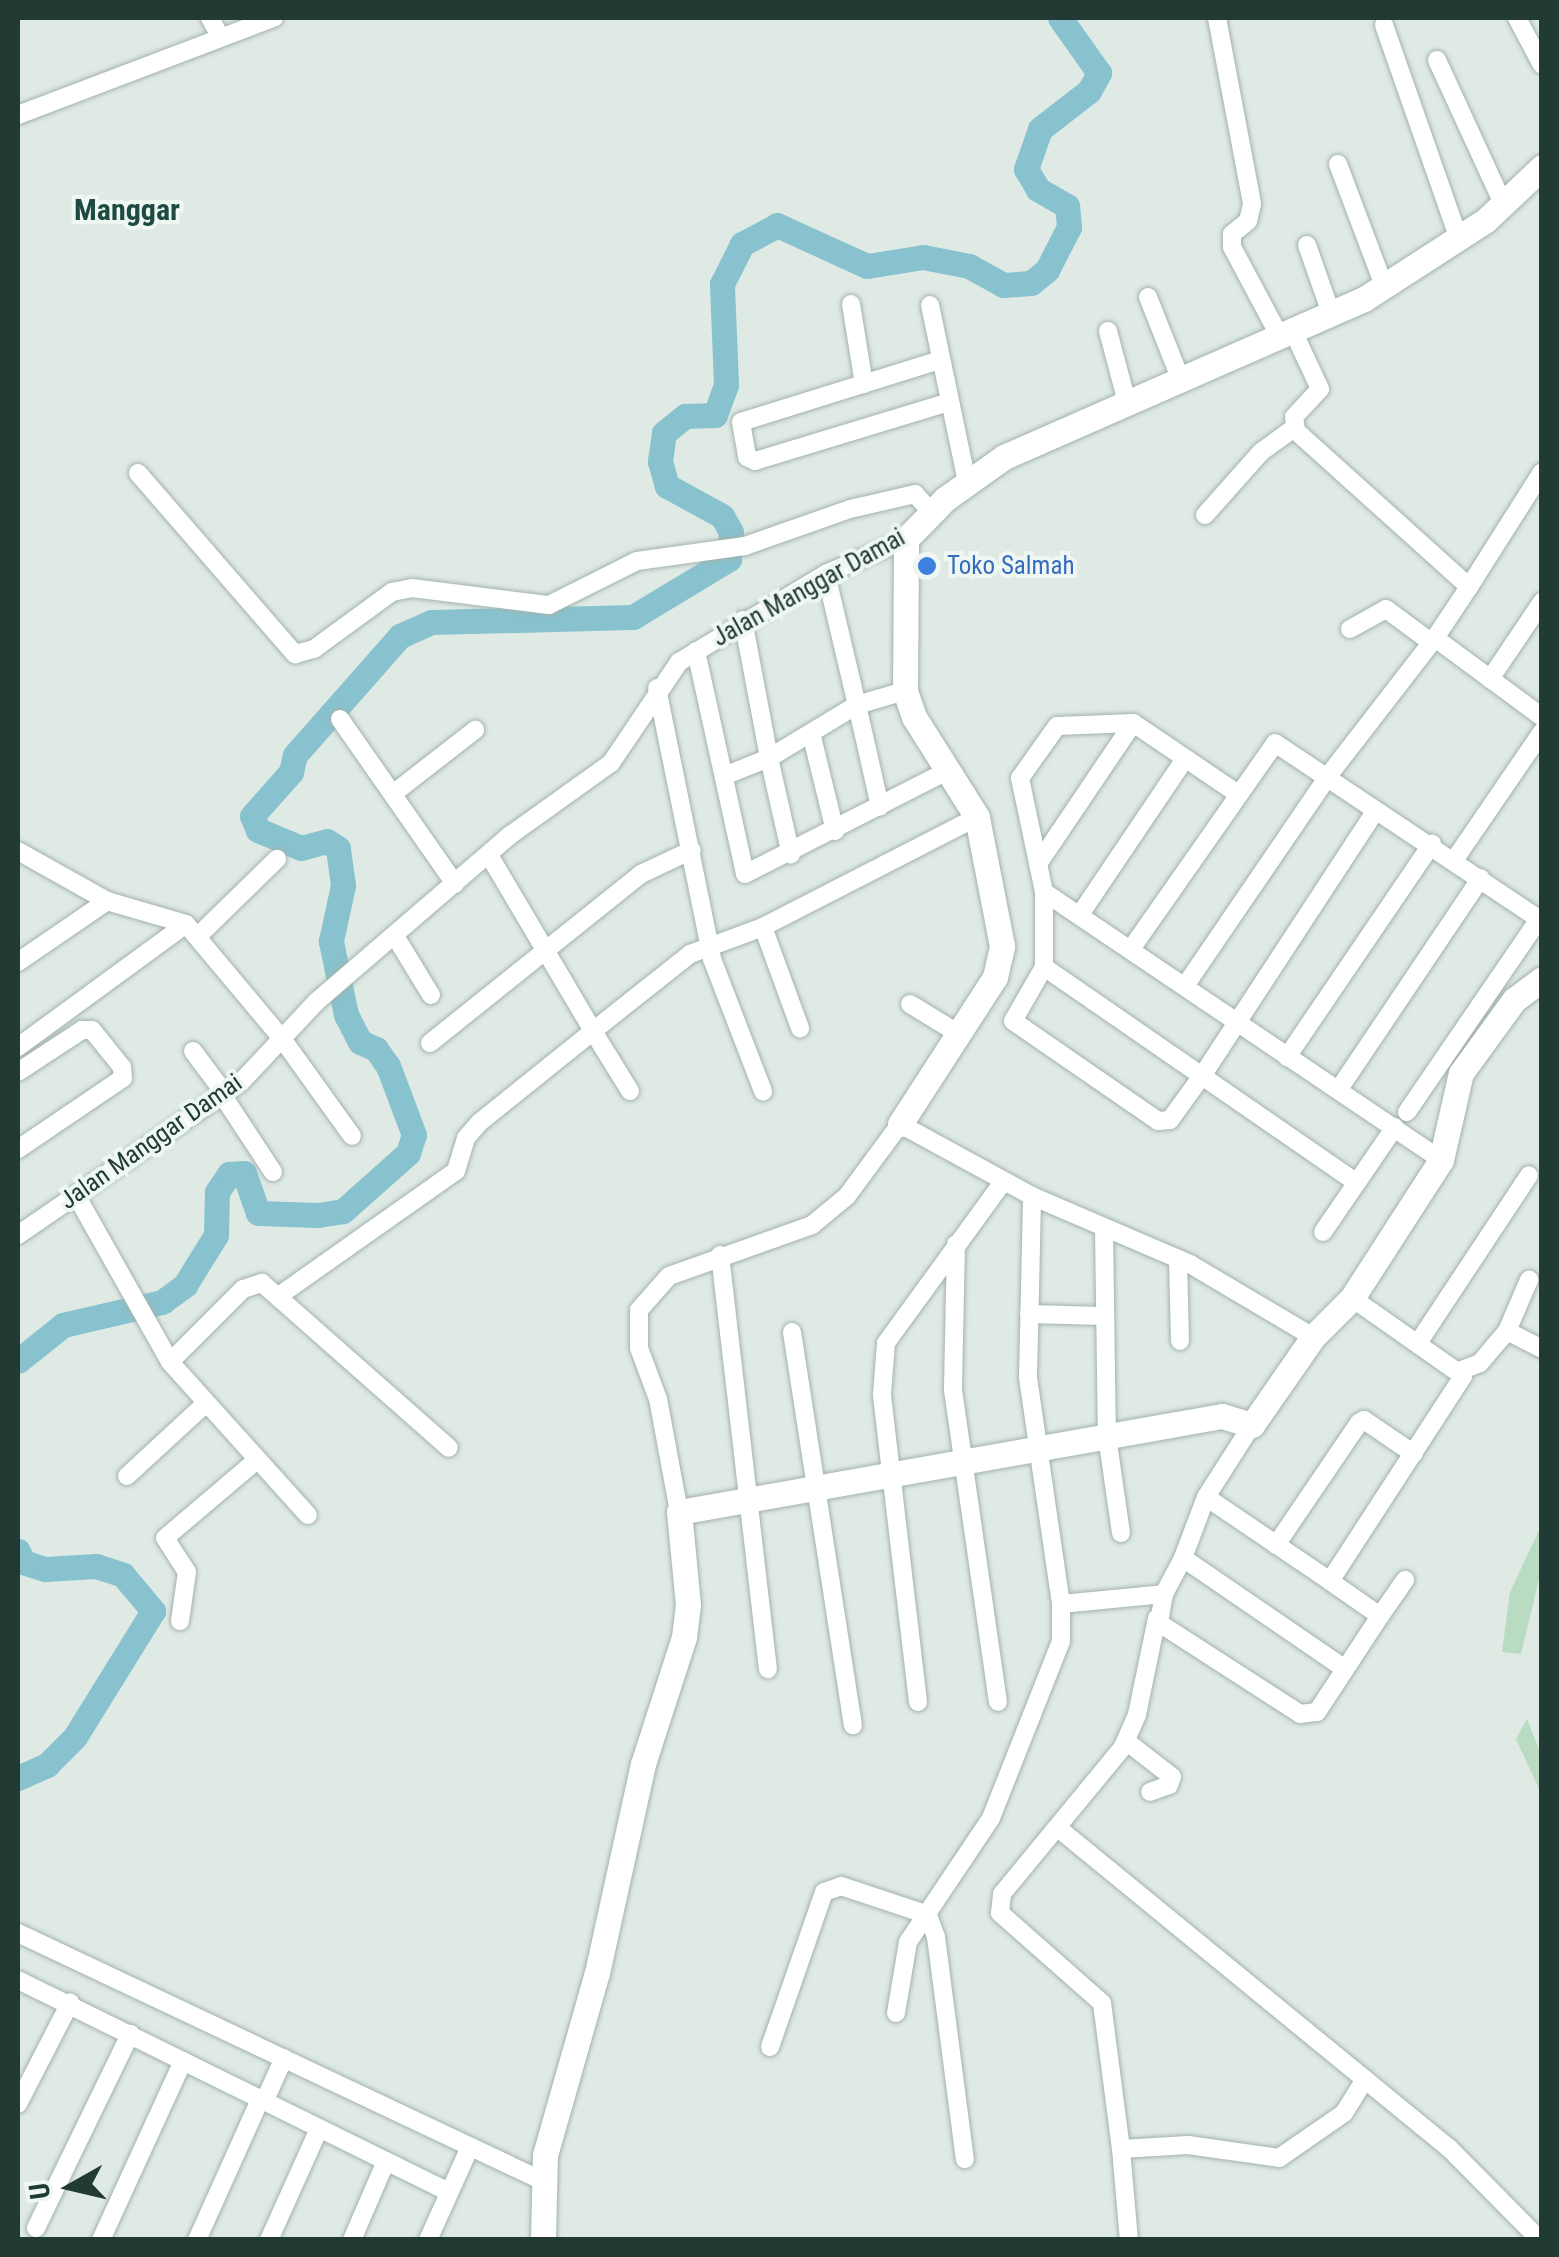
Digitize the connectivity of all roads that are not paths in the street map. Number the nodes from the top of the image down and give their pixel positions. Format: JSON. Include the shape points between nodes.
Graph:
{"nodes":[{"id":1,"x":210,"y":18,"type":"edge"},
{"id":2,"x":274,"y":18,"type":"edge"},
{"id":3,"x":1217,"y":18,"type":"edge"},
{"id":4,"x":1517,"y":18,"type":"edge"},
{"id":5,"x":1384,"y":26,"type":"dead end"},
{"id":6,"x":220,"y":36,"type":"junction"},
{"id":7,"x":1437,"y":60,"type":"dead end"},
{"id":8,"x":1542,"y":65,"type":"edge"},
{"id":9,"x":18,"y":115,"type":"edge"},
{"id":10,"x":1338,"y":164,"type":"dead end"},
{"id":11,"x":1542,"y":167,"type":"edge"},
{"id":12,"x":1504,"y":206,"type":"junction"},
{"id":13,"x":1459,"y":239,"type":"junction"},
{"id":14,"x":1307,"y":246,"type":"dead end"},
{"id":15,"x":1384,"y":286,"type":"junction"},
{"id":16,"x":1148,"y":297,"type":"dead end"},
{"id":17,"x":851,"y":304,"type":"dead end"},
{"id":18,"x":930,"y":305,"type":"dead end"},
{"id":19,"x":1332,"y":316,"type":"junction"},
{"id":20,"x":1108,"y":330,"type":"dead end"},
{"id":21,"x":1287,"y":334,"type":"junction"},
{"id":22,"x":940,"y":360,"type":"junction"},
{"id":23,"x":1180,"y":378,"type":"junction"},
{"id":24,"x":864,"y":384,"type":"junction"},
{"id":25,"x":949,"y":402,"type":"junction"},
{"id":26,"x":1128,"y":406,"type":"junction"},
{"id":27,"x":1294,"y":428,"type":"junction"},
{"id":28,"x":1542,"y":472,"type":"edge"},
{"id":29,"x":138,"y":473,"type":"dead end"},
{"id":30,"x":967,"y":482,"type":"junction"},
{"id":31,"x":931,"y":512,"type":"junction"},
{"id":32,"x":1206,"y":516,"type":"dead end"},
{"id":33,"x":906,"y":539,"type":"junction"},
{"id":34,"x":826,"y":574,"type":"junction"},
{"id":35,"x":1470,"y":587,"type":"junction"},
{"id":36,"x":1542,"y":602,"type":"edge"},
{"id":37,"x":743,"y":620,"type":"junction"},
{"id":38,"x":1350,"y":629,"type":"dead end"},
{"id":39,"x":1429,"y":644,"type":"junction"},
{"id":40,"x":696,"y":651,"type":"junction"},
{"id":41,"x":1490,"y":679,"type":"junction"},
{"id":42,"x":657,"y":688,"type":"junction"},
{"id":43,"x":905,"y":690,"type":"junction"},
{"id":44,"x":858,"y":705,"type":"junction"},
{"id":45,"x":1542,"y":717,"type":"edge"},
{"id":46,"x":340,"y":719,"type":"dead end"},
{"id":47,"x":1133,"y":723,"type":"junction"},
{"id":48,"x":475,"y":730,"type":"dead end"},
{"id":49,"x":1542,"y":732,"type":"edge"},
{"id":50,"x":812,"y":733,"type":"junction"},
{"id":51,"x":768,"y":758,"type":"junction"},
{"id":52,"x":1185,"y":759,"type":"junction"},
{"id":53,"x":949,"y":770,"type":"junction"},
{"id":54,"x":1329,"y":775,"type":"junction"},
{"id":55,"x":724,"y":776,"type":"junction"},
{"id":56,"x":394,"y":793,"type":"junction"},
{"id":57,"x":1238,"y":794,"type":"junction"},
{"id":58,"x":880,"y":806,"type":"junction"},
{"id":59,"x":1375,"y":812,"type":"junction"},
{"id":60,"x":977,"y":817,"type":"junction"},
{"id":61,"x":835,"y":831,"type":"junction"},
{"id":62,"x":1432,"y":844,"type":"junction"},
{"id":63,"x":692,"y":850,"type":"junction"},
{"id":64,"x":18,"y":851,"type":"edge"},
{"id":65,"x":791,"y":855,"type":"junction"},
{"id":66,"x":488,"y":856,"type":"junction"},
{"id":67,"x":277,"y":859,"type":"dead end"},
{"id":68,"x":1454,"y":859,"type":"junction"},
{"id":69,"x":1038,"y":864,"type":"junction"},
{"id":70,"x":1481,"y":878,"type":"junction"},
{"id":71,"x":455,"y":884,"type":"junction"},
{"id":72,"x":1044,"y":892,"type":"junction"},
{"id":73,"x":107,"y":901,"type":"junction"},
{"id":74,"x":1081,"y":913,"type":"junction"},
{"id":75,"x":1540,"y":920,"type":"edge"},
{"id":76,"x":763,"y":926,"type":"junction"},
{"id":77,"x":192,"y":931,"type":"junction"},
{"id":78,"x":395,"y":936,"type":"junction"},
{"id":79,"x":710,"y":944,"type":"junction"},
{"id":80,"x":1131,"y":949,"type":"junction"},
{"id":81,"x":546,"y":950,"type":"junction"},
{"id":82,"x":18,"y":962,"type":"edge"},
{"id":83,"x":1044,"y":967,"type":"junction"},
{"id":84,"x":1542,"y":979,"type":"edge"},
{"id":85,"x":1185,"y":986,"type":"junction"},
{"id":86,"x":432,"y":995,"type":"dead end"},
{"id":87,"x":910,"y":1004,"type":"dead end"},
{"id":88,"x":1238,"y":1021,"type":"junction"},
{"id":89,"x":800,"y":1028,"type":"dead end"},
{"id":90,"x":593,"y":1031,"type":"junction"},
{"id":91,"x":958,"y":1034,"type":"junction"},
{"id":92,"x":283,"y":1040,"type":"junction"},
{"id":93,"x":430,"y":1043,"type":"dead end"},
{"id":94,"x":18,"y":1047,"type":"edge"},
{"id":95,"x":192,"y":1051,"type":"dead end"},
{"id":96,"x":1288,"y":1057,"type":"junction"},
{"id":97,"x":18,"y":1072,"type":"edge"},
{"id":98,"x":1204,"y":1073,"type":"junction"},
{"id":99,"x":1339,"y":1089,"type":"junction"},
{"id":100,"x":630,"y":1090,"type":"dead end"},
{"id":101,"x":763,"y":1091,"type":"dead end"},
{"id":102,"x":224,"y":1095,"type":"junction"},
{"id":103,"x":1408,"y":1112,"type":"dead end"},
{"id":104,"x":900,"y":1124,"type":"junction"},
{"id":105,"x":1395,"y":1127,"type":"junction"},
{"id":106,"x":352,"y":1136,"type":"dead end"},
{"id":107,"x":18,"y":1149,"type":"edge"},
{"id":108,"x":1440,"y":1160,"type":"junction"},
{"id":109,"x":273,"y":1172,"type":"dead end"},
{"id":110,"x":1529,"y":1174,"type":"dead end"},
{"id":111,"x":1003,"y":1182,"type":"junction"},
{"id":112,"x":1356,"y":1182,"type":"junction"},
{"id":113,"x":76,"y":1195,"type":"junction"},
{"id":114,"x":1032,"y":1196,"type":"junction"},
{"id":115,"x":1104,"y":1229,"type":"junction"},
{"id":116,"x":1323,"y":1232,"type":"dead end"},
{"id":117,"x":18,"y":1235,"type":"edge"},
{"id":118,"x":956,"y":1244,"type":"junction"},
{"id":119,"x":720,"y":1255,"type":"junction"},
{"id":120,"x":1178,"y":1259,"type":"junction"},
{"id":121,"x":1529,"y":1280,"type":"dead end"},
{"id":122,"x":280,"y":1295,"type":"junction"},
{"id":123,"x":1352,"y":1298,"type":"junction"},
{"id":124,"x":1030,"y":1314,"type":"junction"},
{"id":125,"x":1103,"y":1316,"type":"junction"},
{"id":126,"x":1507,"y":1331,"type":"junction"},
{"id":127,"x":792,"y":1332,"type":"dead end"},
{"id":128,"x":1313,"y":1337,"type":"junction"},
{"id":129,"x":1180,"y":1341,"type":"dead end"},
{"id":130,"x":1418,"y":1344,"type":"junction"},
{"id":131,"x":1542,"y":1349,"type":"edge"},
{"id":132,"x":170,"y":1362,"type":"junction"},
{"id":133,"x":1462,"y":1370,"type":"junction"},
{"id":134,"x":205,"y":1404,"type":"junction"},
{"id":135,"x":1237,"y":1420,"type":"junction"},
{"id":136,"x":1107,"y":1436,"type":"junction"},
{"id":137,"x":449,"y":1448,"type":"dead end"},
{"id":138,"x":1036,"y":1448,"type":"junction"},
{"id":139,"x":1414,"y":1454,"type":"junction"},
{"id":140,"x":258,"y":1460,"type":"junction"},
{"id":141,"x":964,"y":1460,"type":"junction"},
{"id":142,"x":891,"y":1472,"type":"junction"},
{"id":143,"x":127,"y":1476,"type":"dead end"},
{"id":144,"x":815,"y":1486,"type":"junction"},
{"id":145,"x":747,"y":1497,"type":"junction"},
{"id":146,"x":1206,"y":1497,"type":"junction"},
{"id":147,"x":679,"y":1512,"type":"junction"},
{"id":148,"x":308,"y":1515,"type":"dead end"},
{"id":149,"x":1120,"y":1533,"type":"dead end"},
{"id":150,"x":1276,"y":1546,"type":"junction"},
{"id":151,"x":1184,"y":1558,"type":"junction"},
{"id":152,"x":1406,"y":1580,"type":"dead end"},
{"id":153,"x":1330,"y":1581,"type":"junction"},
{"id":154,"x":1164,"y":1594,"type":"junction"},
{"id":155,"x":1061,"y":1604,"type":"junction"},
{"id":156,"x":1380,"y":1616,"type":"junction"},
{"id":157,"x":1157,"y":1618,"type":"junction"},
{"id":158,"x":180,"y":1620,"type":"dead end"},
{"id":159,"x":768,"y":1669,"type":"dead end"},
{"id":160,"x":1345,"y":1669,"type":"junction"},
{"id":161,"x":918,"y":1702,"type":"dead end"},
{"id":162,"x":998,"y":1702,"type":"dead end"},
{"id":163,"x":853,"y":1725,"type":"dead end"},
{"id":164,"x":1126,"y":1740,"type":"junction"},
{"id":165,"x":1150,"y":1792,"type":"dead end"},
{"id":166,"x":1058,"y":1828,"type":"junction"},
{"id":167,"x":928,"y":1915,"type":"junction"},
{"id":168,"x":18,"y":1933,"type":"edge"},
{"id":169,"x":18,"y":1980,"type":"edge"},
{"id":170,"x":70,"y":2003,"type":"junction"},
{"id":171,"x":896,"y":2013,"type":"dead end"},
{"id":172,"x":130,"y":2034,"type":"junction"},
{"id":173,"x":770,"y":2048,"type":"dead end"},
{"id":174,"x":284,"y":2058,"type":"junction"},
{"id":175,"x":184,"y":2061,"type":"junction"},
{"id":176,"x":1365,"y":2079,"type":"junction"},
{"id":177,"x":262,"y":2101,"type":"junction"},
{"id":178,"x":18,"y":2104,"type":"edge"},
{"id":179,"x":319,"y":2128,"type":"junction"},
{"id":180,"x":470,"y":2146,"type":"junction"},
{"id":181,"x":1121,"y":2150,"type":"junction"},
{"id":182,"x":965,"y":2159,"type":"dead end"},
{"id":183,"x":386,"y":2161,"type":"junction"},
{"id":184,"x":543,"y":2181,"type":"junction"},
{"id":185,"x":449,"y":2192,"type":"junction"},
{"id":186,"x":36,"y":2228,"type":"dead end"},
{"id":187,"x":101,"y":2240,"type":"edge"},
{"id":188,"x":197,"y":2240,"type":"edge"},
{"id":189,"x":269,"y":2240,"type":"edge"},
{"id":190,"x":352,"y":2240,"type":"edge"},
{"id":191,"x":428,"y":2240,"type":"edge"},
{"id":192,"x":543,"y":2240,"type":"edge"},
{"id":193,"x":1129,"y":2240,"type":"edge"},
{"id":194,"x":1540,"y":2240,"type":"edge"}],
"edges":[{"from":1,"to":6,"type":"street"},
{"from":2,"to":6,"type":"street"},
{"from":3,"to":21,"type":"street","via":[[1252,204],[1248,220],[1232,234],[1232,247]]},
{"from":4,"to":8,"type":"street"},
{"from":5,"to":13,"type":"street"},
{"from":6,"to":9,"type":"street"},
{"from":7,"to":12,"type":"street"},
{"from":10,"to":15,"type":"street"},
{"from":11,"to":12,"type":"street","name":"Jalan Manggar Damai"},
{"from":12,"to":13,"type":"street","name":"Jalan Manggar Damai"},
{"from":13,"to":15,"type":"street","name":"Jalan Manggar Damai"},
{"from":14,"to":19,"type":"street"},
{"from":15,"to":19,"type":"street","name":"Jalan Manggar Damai"},
{"from":16,"to":23,"type":"street"},
{"from":17,"to":24,"type":"street"},
{"from":18,"to":22,"type":"street"},
{"from":19,"to":21,"type":"street","name":"Jalan Manggar Damai"},
{"from":20,"to":26,"type":"street"},
{"from":21,"to":23,"type":"street","name":"Jalan Manggar Damai"},
{"from":21,"to":27,"type":"street","via":[[1320,389],[1294,416]]},
{"from":22,"to":24,"type":"street"},
{"from":22,"to":25,"type":"street"},
{"from":23,"to":26,"type":"street","name":"Jalan Manggar Damai"},
{"from":24,"to":25,"type":"street","via":[[741,422],[748,457]]},
{"from":25,"to":30,"type":"street"},
{"from":26,"to":30,"type":"street","name":"Jalan Manggar Damai","via":[[1004,457]]},
{"from":27,"to":32,"type":"street","via":[[1261,452]]},
{"from":27,"to":35,"type":"street"},
{"from":28,"to":35,"type":"street"},
{"from":29,"to":31,"type":"street","via":[[295,654],[314,649],[392,592],[412,588],[550,604],[636,561],[735,547],[912,495]]},
{"from":30,"to":31,"type":"street","name":"Jalan Manggar Damai"},
{"from":31,"to":33,"type":"street","name":"Jalan Manggar Damai"},
{"from":33,"to":34,"type":"street","name":"Jalan Manggar Damai"},
{"from":33,"to":43,"type":"street"},
{"from":34,"to":37,"type":"street","name":"Jalan Manggar Damai"},
{"from":34,"to":44,"type":"street"},
{"from":35,"to":39,"type":"street"},
{"from":36,"to":41,"type":"street"},
{"from":37,"to":40,"type":"street","name":"Jalan Manggar Damai"},
{"from":37,"to":51,"type":"street"},
{"from":38,"to":39,"type":"street","via":[[1386,609]]},
{"from":39,"to":41,"type":"street"},
{"from":39,"to":54,"type":"street"},
{"from":40,"to":42,"type":"street","name":"Jalan Manggar Damai"},
{"from":40,"to":55,"type":"street"},
{"from":41,"to":45,"type":"street"},
{"from":42,"to":63,"type":"street"},
{"from":42,"to":66,"type":"street","name":"Jalan Manggar Damai","via":[[611,763]]},
{"from":43,"to":44,"type":"street"},
{"from":43,"to":53,"type":"street","via":[[914,717]]},
{"from":44,"to":50,"type":"street"},
{"from":44,"to":58,"type":"street"},
{"from":46,"to":56,"type":"street"},
{"from":47,"to":52,"type":"street"},
{"from":47,"to":69,"type":"street"},
{"from":47,"to":69,"type":"street","via":[[1051,730],[1018,785]]},
{"from":48,"to":56,"type":"street"},
{"from":49,"to":68,"type":"street"},
{"from":50,"to":51,"type":"street"},
{"from":50,"to":61,"type":"street"},
{"from":51,"to":55,"type":"street"},
{"from":51,"to":65,"type":"street"},
{"from":52,"to":57,"type":"street"},
{"from":52,"to":74,"type":"street"},
{"from":53,"to":58,"type":"street"},
{"from":53,"to":60,"type":"street"},
{"from":54,"to":57,"type":"street","via":[[1274,743]]},
{"from":54,"to":59,"type":"street"},
{"from":54,"to":85,"type":"street"},
{"from":55,"to":65,"type":"street","via":[[745,874]]},
{"from":56,"to":71,"type":"street"},
{"from":57,"to":80,"type":"street"},
{"from":58,"to":61,"type":"street"},
{"from":59,"to":62,"type":"street"},
{"from":59,"to":88,"type":"street"},
{"from":60,"to":76,"type":"street"},
{"from":60,"to":91,"type":"street","via":[[1002,946],[995,977]]},
{"from":61,"to":65,"type":"street"},
{"from":62,"to":68,"type":"street"},
{"from":62,"to":96,"type":"street"},
{"from":63,"to":79,"type":"street"},
{"from":63,"to":81,"type":"street","via":[[640,874]]},
{"from":64,"to":73,"type":"street"},
{"from":66,"to":71,"type":"street","name":"Jalan Manggar Damai"},
{"from":66,"to":81,"type":"street"},
{"from":67,"to":77,"type":"street"},
{"from":68,"to":70,"type":"street"},
{"from":69,"to":72,"type":"street"},
{"from":70,"to":75,"type":"street"},
{"from":70,"to":99,"type":"street"},
{"from":71,"to":78,"type":"street","name":"Jalan Manggar Damai"},
{"from":72,"to":74,"type":"street"},
{"from":72,"to":83,"type":"street"},
{"from":73,"to":77,"type":"street"},
{"from":73,"to":82,"type":"street"},
{"from":74,"to":80,"type":"street"},
{"from":75,"to":103,"type":"street"},
{"from":76,"to":79,"type":"street"},
{"from":76,"to":89,"type":"street"},
{"from":77,"to":92,"type":"street"},
{"from":77,"to":94,"type":"street"},
{"from":78,"to":86,"type":"street"},
{"from":78,"to":92,"type":"street","name":"Jalan Manggar Damai","via":[[316,1002]]},
{"from":79,"to":90,"type":"street"},
{"from":79,"to":101,"type":"street"},
{"from":80,"to":85,"type":"street"},
{"from":81,"to":90,"type":"street"},
{"from":81,"to":93,"type":"street"},
{"from":83,"to":98,"type":"street"},
{"from":83,"to":98,"type":"street","via":[[1013,1021],[1158,1121],[1170,1120]]},
{"from":84,"to":108,"type":"street","via":[[1514,1000],[1461,1073]]},
{"from":85,"to":88,"type":"street"},
{"from":87,"to":91,"type":"street"},
{"from":88,"to":96,"type":"street"},
{"from":88,"to":98,"type":"street"},
{"from":90,"to":100,"type":"street"},
{"from":90,"to":122,"type":"street","via":[[480,1122],[466,1138],[456,1170]]},
{"from":91,"to":104,"type":"street"},
{"from":92,"to":102,"type":"street","name":"Jalan Manggar Damai"},
{"from":92,"to":106,"type":"street"},
{"from":95,"to":102,"type":"street"},
{"from":96,"to":99,"type":"street"},
{"from":97,"to":107,"type":"street","via":[[92,1030],[122,1067],[123,1078]]},
{"from":98,"to":112,"type":"street"},
{"from":99,"to":105,"type":"street"},
{"from":102,"to":109,"type":"street"},
{"from":102,"to":113,"type":"street","name":"Jalan Manggar Damai"},
{"from":104,"to":111,"type":"street"},
{"from":104,"to":119,"type":"street","via":[[848,1196],[812,1225]]},
{"from":105,"to":108,"type":"street"},
{"from":105,"to":112,"type":"street"},
{"from":108,"to":123,"type":"street"},
{"from":110,"to":130,"type":"street"},
{"from":111,"to":114,"type":"street"},
{"from":111,"to":118,"type":"street"},
{"from":112,"to":116,"type":"street"},
{"from":113,"to":117,"type":"street","name":"Jalan Manggar Damai"},
{"from":113,"to":132,"type":"street"},
{"from":114,"to":115,"type":"street"},
{"from":114,"to":124,"type":"street"},
{"from":115,"to":120,"type":"street"},
{"from":115,"to":125,"type":"street"},
{"from":118,"to":141,"type":"street","via":[[953,1390]]},
{"from":118,"to":142,"type":"street","via":[[886,1343],[882,1394]]},
{"from":119,"to":145,"type":"street"},
{"from":119,"to":147,"type":"street","via":[[650,1292],[636,1328],[658,1399]]},
{"from":120,"to":128,"type":"street"},
{"from":120,"to":129,"type":"street"},
{"from":121,"to":126,"type":"street"},
{"from":122,"to":132,"type":"street","via":[[262,1283],[248,1285]]},
{"from":122,"to":137,"type":"street"},
{"from":123,"to":128,"type":"street"},
{"from":123,"to":130,"type":"street"},
{"from":124,"to":125,"type":"street"},
{"from":124,"to":138,"type":"street"},
{"from":125,"to":136,"type":"street"},
{"from":126,"to":131,"type":"street"},
{"from":126,"to":133,"type":"street","via":[[1480,1362]]},
{"from":127,"to":144,"type":"street"},
{"from":128,"to":135,"type":"street"},
{"from":130,"to":133,"type":"street"},
{"from":132,"to":134,"type":"street"},
{"from":133,"to":139,"type":"street","via":[[1454,1396]]},
{"from":134,"to":140,"type":"street"},
{"from":134,"to":143,"type":"street"},
{"from":135,"to":136,"type":"street"},
{"from":135,"to":146,"type":"street"},
{"from":136,"to":138,"type":"street"},
{"from":136,"to":149,"type":"street"},
{"from":138,"to":141,"type":"street"},
{"from":138,"to":155,"type":"street"},
{"from":139,"to":150,"type":"street","via":[[1359,1422]]},
{"from":139,"to":153,"type":"street"},
{"from":140,"to":148,"type":"street"},
{"from":140,"to":158,"type":"street","via":[[165,1538],[188,1580]]},
{"from":141,"to":142,"type":"street"},
{"from":141,"to":162,"type":"street"},
{"from":142,"to":144,"type":"street"},
{"from":142,"to":161,"type":"street"},
{"from":144,"to":145,"type":"street"},
{"from":144,"to":163,"type":"street"},
{"from":145,"to":147,"type":"street"},
{"from":145,"to":159,"type":"street"},
{"from":146,"to":150,"type":"street"},
{"from":146,"to":151,"type":"street"},
{"from":147,"to":184,"type":"street","via":[[688,1606],[680,1660],[642,1764]]},
{"from":150,"to":153,"type":"street"},
{"from":151,"to":154,"type":"street"},
{"from":151,"to":160,"type":"street"},
{"from":152,"to":156,"type":"street"},
{"from":153,"to":156,"type":"street"},
{"from":154,"to":155,"type":"street"},
{"from":154,"to":157,"type":"street"},
{"from":155,"to":167,"type":"street","via":[[1061,1641],[991,1818]]},
{"from":156,"to":160,"type":"street"},
{"from":157,"to":160,"type":"street","via":[[1300,1714],[1318,1712]]},
{"from":157,"to":164,"type":"street"},
{"from":164,"to":165,"type":"street","via":[[1172,1777]]},
{"from":164,"to":166,"type":"street"},
{"from":166,"to":176,"type":"street"},
{"from":166,"to":181,"type":"street","via":[[1002,1894],[1000,1914],[1102,2003]]},
{"from":167,"to":171,"type":"street","via":[[905,1951]]},
{"from":167,"to":173,"type":"street","via":[[841,1886],[824,1892]]},
{"from":167,"to":182,"type":"street"},
{"from":168,"to":174,"type":"street"},
{"from":169,"to":170,"type":"street"},
{"from":170,"to":172,"type":"street"},
{"from":170,"to":178,"type":"street"},
{"from":172,"to":175,"type":"street"},
{"from":172,"to":186,"type":"street"},
{"from":174,"to":177,"type":"street"},
{"from":174,"to":180,"type":"street"},
{"from":175,"to":177,"type":"street"},
{"from":175,"to":187,"type":"street"},
{"from":176,"to":181,"type":"street","via":[[1344,2113],[1279,2158],[1188,2146]]},
{"from":176,"to":194,"type":"street","via":[[1450,2149]]},
{"from":177,"to":179,"type":"street"},
{"from":177,"to":188,"type":"street"},
{"from":179,"to":183,"type":"street"},
{"from":179,"to":189,"type":"street"},
{"from":180,"to":184,"type":"street"},
{"from":180,"to":185,"type":"street"},
{"from":181,"to":193,"type":"street"},
{"from":183,"to":185,"type":"street"},
{"from":183,"to":190,"type":"street"},
{"from":184,"to":192,"type":"street"},
{"from":185,"to":191,"type":"street"}]}
